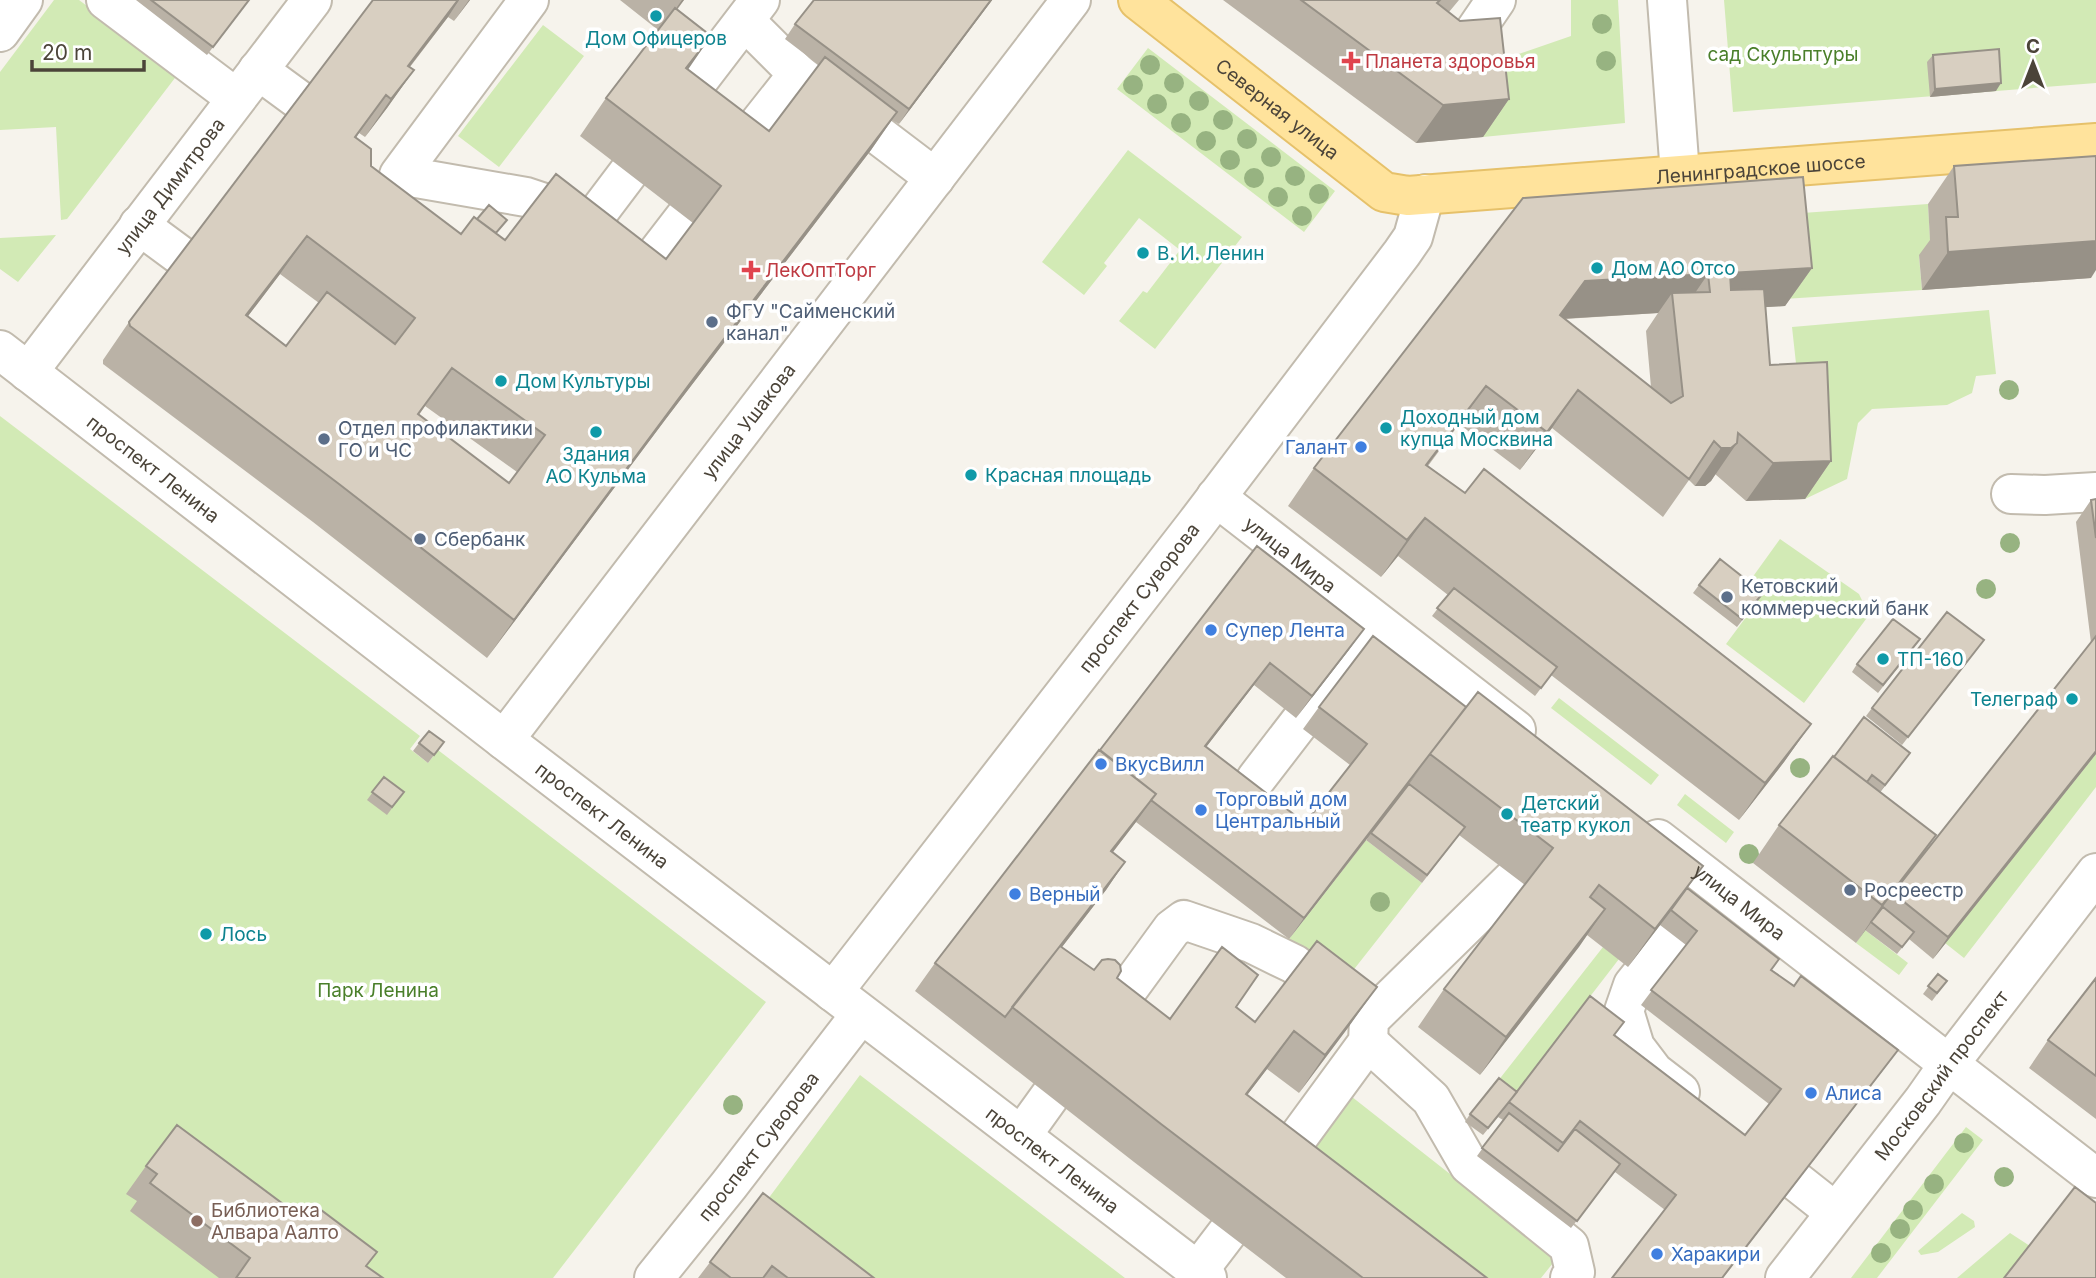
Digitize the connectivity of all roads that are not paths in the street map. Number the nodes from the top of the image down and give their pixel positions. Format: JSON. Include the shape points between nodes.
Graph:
{"nodes":[{"id":1,"x":23,"y":0,"type":"edge"},
{"id":2,"x":106,"y":0,"type":"edge"},
{"id":3,"x":312,"y":0,"type":"edge"},
{"id":4,"x":1071,"y":0,"type":"edge"},
{"id":5,"x":1138,"y":0,"type":"edge"},
{"id":6,"x":1496,"y":0,"type":"edge"},
{"id":7,"x":1667,"y":0,"type":"edge"},
{"id":8,"x":518,"y":4,"type":"edge"},
{"id":9,"x":753,"y":10,"type":"edge"},
{"id":10,"x":0,"y":32,"type":"edge"},
{"id":11,"x":1468,"y":41,"type":"edge"},
{"id":12,"x":798,"y":74,"type":"junction"},
{"id":13,"x":247,"y":84,"type":"junction"},
{"id":14,"x":299,"y":100,"type":"edge"},
{"id":15,"x":672,"y":115,"type":"edge"},
{"id":16,"x":2096,"y":143,"type":"edge"},
{"id":17,"x":730,"y":160,"type":"edge"},
{"id":18,"x":628,"y":173,"type":"dead end"},
{"id":19,"x":1680,"y":174,"type":"junction"},
{"id":20,"x":935,"y":178,"type":"junction"},
{"id":21,"x":1426,"y":194,"type":"junction"},
{"id":22,"x":685,"y":217,"type":"dead end"},
{"id":23,"x":139,"y":225,"type":"junction"},
{"id":24,"x":589,"y":226,"type":"junction"},
{"id":25,"x":181,"y":256,"type":"edge"},
{"id":26,"x":14,"y":361,"type":"edge"},
{"id":27,"x":2096,"y":492,"type":"edge"},
{"id":28,"x":2011,"y":494,"type":"dead end"},
{"id":29,"x":1216,"y":497,"type":"junction"},
{"id":30,"x":1376,"y":623,"type":"junction"},
{"id":31,"x":504,"y":740,"type":"junction"},
{"id":32,"x":1546,"y":753,"type":"edge"},
{"id":33,"x":1256,"y":779,"type":"dead end"},
{"id":34,"x":1630,"y":818,"type":"edge"},
{"id":35,"x":2096,"y":873,"type":"edge"},
{"id":36,"x":1515,"y":877,"type":"dead end"},
{"id":37,"x":1714,"y":882,"type":"junction"},
{"id":38,"x":847,"y":1003,"type":"junction"},
{"id":39,"x":1102,"y":1025,"type":"edge"},
{"id":40,"x":1368,"y":1031,"type":"junction"},
{"id":41,"x":1949,"y":1064,"type":"junction"},
{"id":42,"x":1050,"y":1096,"type":"dead end"},
{"id":43,"x":1710,"y":1116,"type":"edge"},
{"id":44,"x":1022,"y":1135,"type":"junction"},
{"id":45,"x":1296,"y":1170,"type":"edge"},
{"id":46,"x":2096,"y":1178,"type":"edge"},
{"id":47,"x":1797,"y":1182,"type":"edge"},
{"id":48,"x":1835,"y":1212,"type":"junction"},
{"id":49,"x":1227,"y":1233,"type":"dead end"},
{"id":50,"x":1202,"y":1275,"type":"edge"},
{"id":51,"x":654,"y":1278,"type":"edge"},
{"id":52,"x":1570,"y":1278,"type":"edge"},
{"id":53,"x":1785,"y":1278,"type":"edge"}],
"edges":[{"from":1,"to":10,"type":"street"},
{"from":2,"to":13,"type":"street"},
{"from":3,"to":13,"type":"street","name":"улица Димитрова"},
{"from":4,"to":20,"type":"street","name":"улица Ушакова"},
{"from":5,"to":21,"type":"main road","name":"Северная улица","via":[[1384,192]]},
{"from":6,"to":11,"type":"street"},
{"from":7,"to":19,"type":"street"},
{"from":8,"to":24,"type":"street","via":[[385,165],[526,197],[573,214]]},
{"from":9,"to":12,"type":"street"},
{"from":9,"to":15,"type":"street"},
{"from":12,"to":17,"type":"street"},
{"from":12,"to":20,"type":"street"},
{"from":13,"to":14,"type":"street"},
{"from":13,"to":23,"type":"street","name":"улица Димитрова"},
{"from":16,"to":19,"type":"main road","name":"Ленинградское шоссе"},
{"from":18,"to":24,"type":"street"},
{"from":19,"to":21,"type":"main road","name":"Ленинградское шоссе"},
{"from":20,"to":31,"type":"street","name":"улица Ушакова"},
{"from":21,"to":29,"type":"street","name":"проспект Суворова","via":[[1413,237]]},
{"from":22,"to":24,"type":"street","via":[[645,269]]},
{"from":23,"to":25,"type":"street"},
{"from":23,"to":26,"type":"street","name":"улица Димитрова"},
{"from":26,"to":31,"type":"street","name":"проспект Ленина"},
{"from":27,"to":28,"type":"street"},
{"from":29,"to":30,"type":"street","name":"улица Мира"},
{"from":29,"to":38,"type":"street","name":"проспект Суворова"},
{"from":30,"to":32,"type":"street","name":"улица Мира"},
{"from":30,"to":33,"type":"street"},
{"from":31,"to":38,"type":"street","name":"проспект Ленина"},
{"from":34,"to":37,"type":"street","name":"улица Мира"},
{"from":35,"to":41,"type":"street","name":"Московский проспект"},
{"from":36,"to":40,"type":"street"},
{"from":37,"to":41,"type":"street","name":"улица Мира"},
{"from":37,"to":43,"type":"street","via":[[1633,985],[1624,1011],[1635,1047],[1654,1072]]},
{"from":38,"to":44,"type":"street","name":"проспект Ленина"},
{"from":38,"to":51,"type":"street","name":"проспект Суворова","via":[[729,1185]]},
{"from":39,"to":40,"type":"street","via":[[1172,929],[1184,920],[1251,943],[1294,964]]},
{"from":40,"to":45,"type":"street"},
{"from":40,"to":52,"type":"street","via":[[1431,1099],[1469,1165],[1569,1246],[1575,1272]]},
{"from":41,"to":46,"type":"street","name":"улица Мира"},
{"from":41,"to":48,"type":"street","name":"Московский проспект"},
{"from":42,"to":44,"type":"street"},
{"from":44,"to":50,"type":"street","name":"проспект Ленина"},
{"from":47,"to":48,"type":"street"},
{"from":48,"to":53,"type":"street","name":"Московский проспект"},
{"from":49,"to":50,"type":"street"}]}
